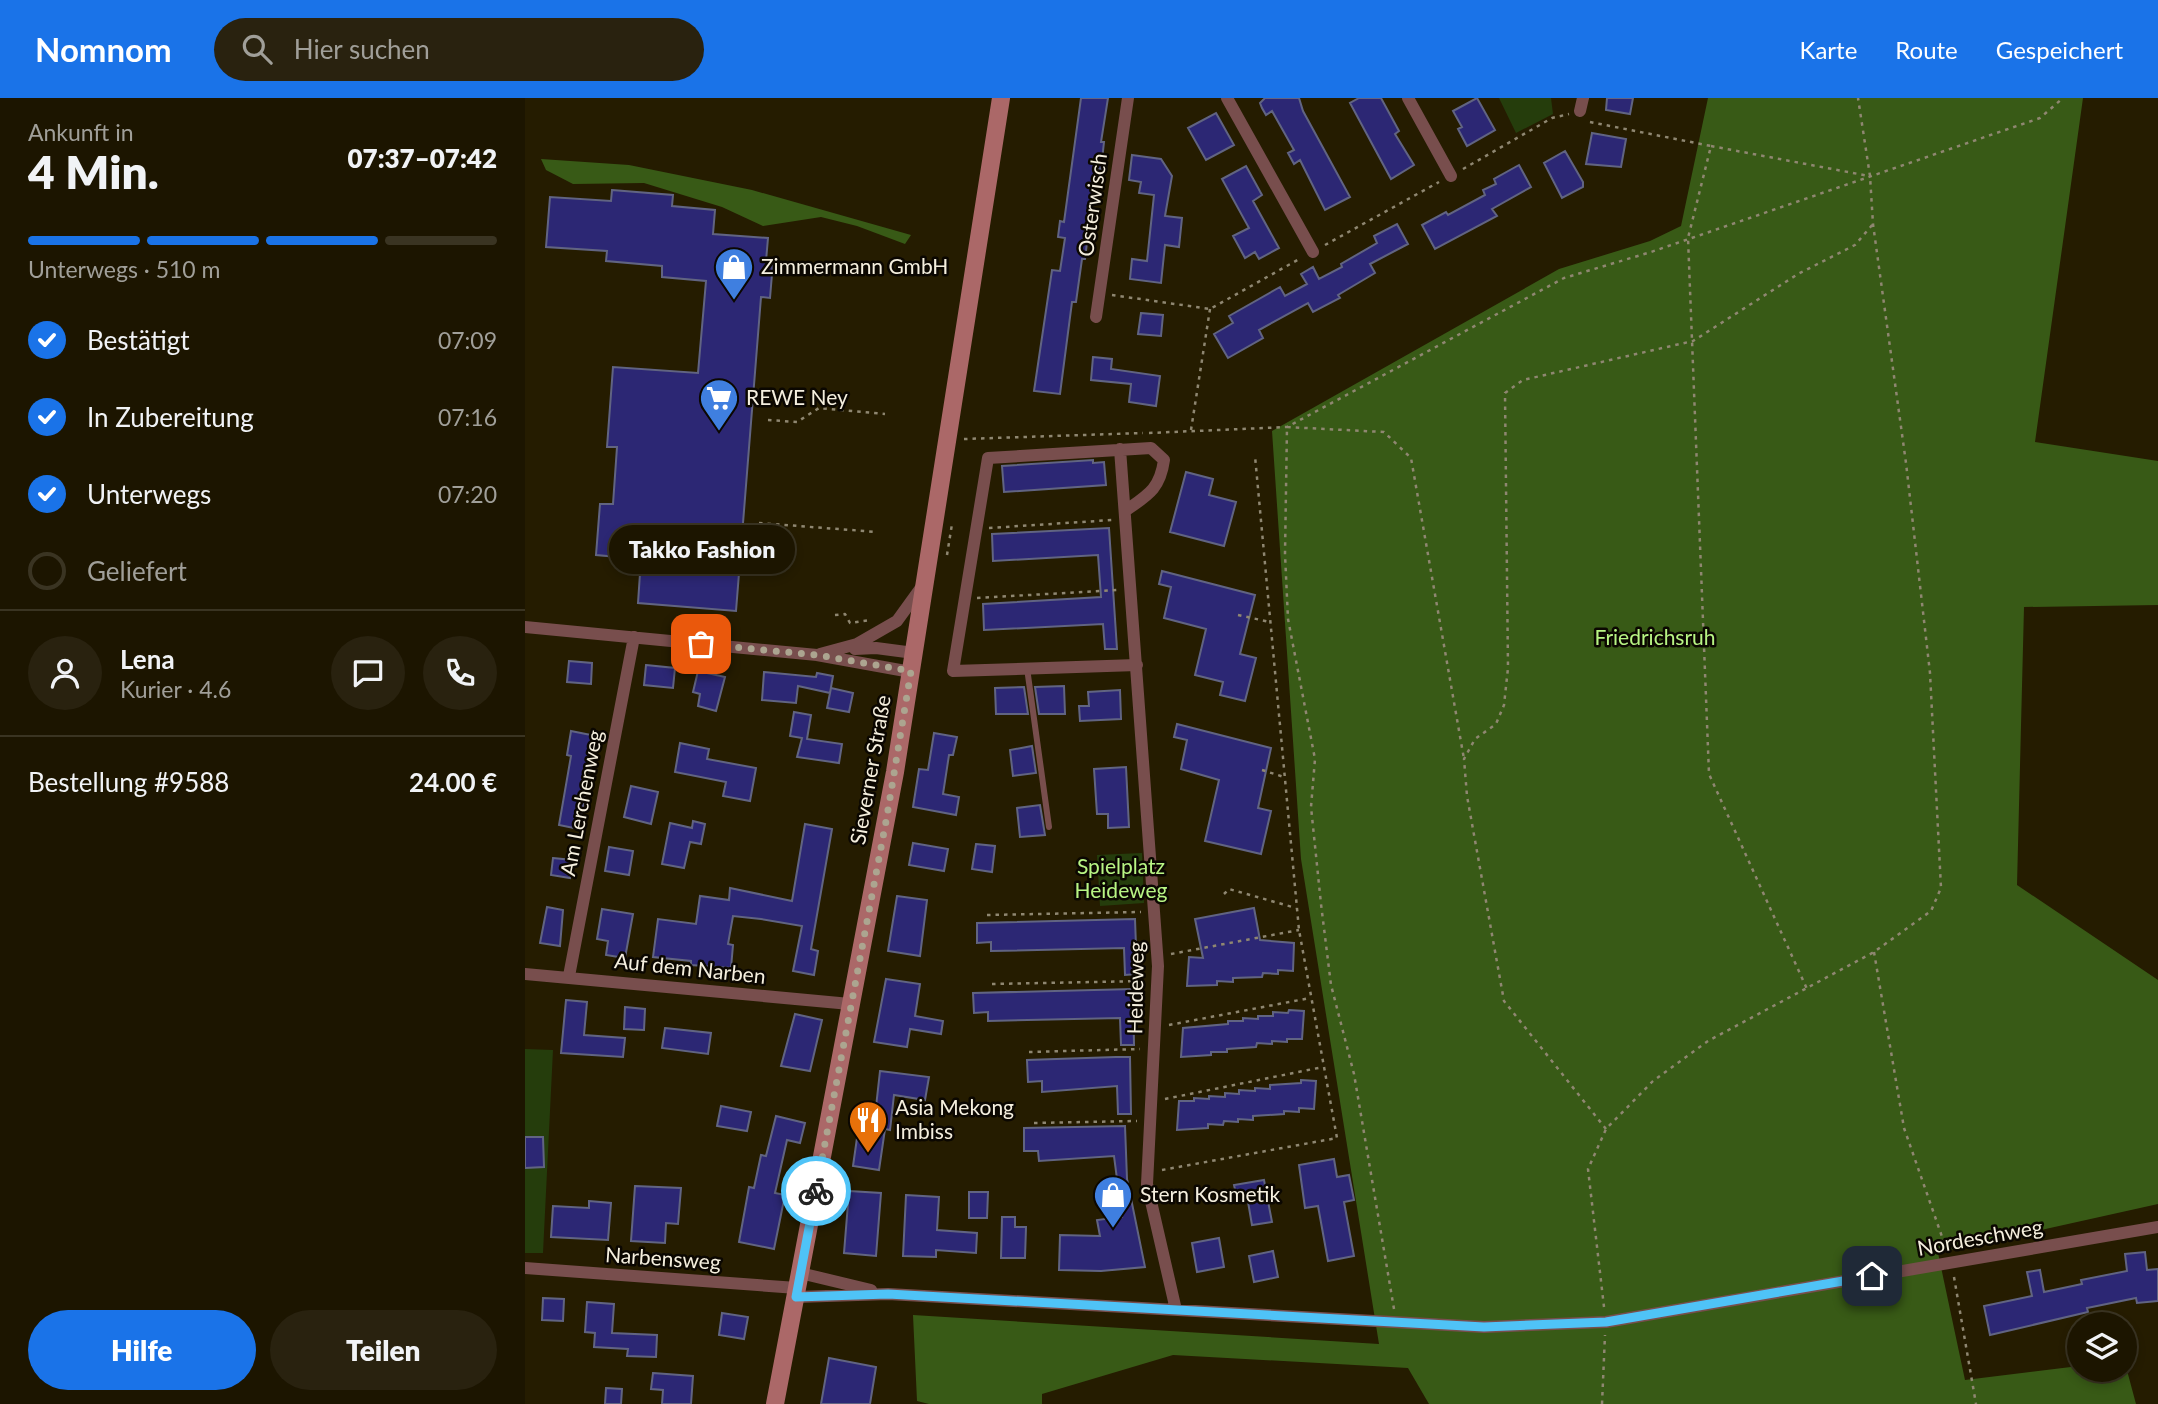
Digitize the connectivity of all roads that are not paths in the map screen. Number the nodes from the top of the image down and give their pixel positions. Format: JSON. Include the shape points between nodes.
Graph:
{"nodes":[{"id":1,"x":1001,"y":98,"type":"edge"},
{"id":2,"x":1128,"y":98,"type":"edge"},
{"id":3,"x":1227,"y":98,"type":"edge"},
{"id":4,"x":1408,"y":98,"type":"edge"},
{"id":5,"x":1451,"y":176,"type":"road end"},
{"id":6,"x":1313,"y":252,"type":"road end"},
{"id":7,"x":1096,"y":317,"type":"dead end"},
{"id":8,"x":1120,"y":449,"type":"junction"},
{"id":9,"x":1125,"y":515,"type":"junction"},
{"id":10,"x":924,"y":584,"type":"junction"},
{"id":11,"x":525,"y":627,"type":"edge"},
{"id":12,"x":634,"y":637,"type":"junction"},
{"id":13,"x":841,"y":650,"type":"junction"},
{"id":14,"x":914,"y":653,"type":"junction"},
{"id":15,"x":817,"y":655,"type":"junction"},
{"id":16,"x":1137,"y":665,"type":"junction"},
{"id":17,"x":1027,"y":668,"type":"junction"},
{"id":18,"x":911,"y":671,"type":"junction"},
{"id":19,"x":1049,"y":827,"type":"dead end"},
{"id":20,"x":525,"y":974,"type":"edge"},
{"id":21,"x":569,"y":976,"type":"junction"},
{"id":22,"x":850,"y":1004,"type":"junction"},
{"id":23,"x":2158,"y":1227,"type":"edge"},
{"id":24,"x":525,"y":1268,"type":"edge"},
{"id":25,"x":798,"y":1286,"type":"junction"},
{"id":26,"x":888,"y":1294,"type":"junction"},
{"id":27,"x":1176,"y":1310,"type":"junction"},
{"id":28,"x":775,"y":1404,"type":"edge"}],
"edges":[{"from":1,"to":10,"type":"main road","name":"Sieverner Straße"},
{"from":2,"to":7,"type":"street","name":"Osterwisch"},
{"from":3,"to":6,"type":"street"},
{"from":4,"to":5,"type":"street"},
{"from":8,"to":9,"type":"street","name":"Heideweg"},
{"from":8,"to":9,"type":"street","via":[[1151,448],[1164,460],[1161,478]]},
{"from":8,"to":17,"type":"street","via":[[988,458],[953,671]]},
{"from":9,"to":16,"type":"street","name":"Heideweg"},
{"from":10,"to":13,"type":"street","via":[[897,621]]},
{"from":10,"to":14,"type":"main road","name":"Sieverner Straße"},
{"from":11,"to":12,"type":"street"},
{"from":12,"to":15,"type":"street"},
{"from":12,"to":21,"type":"street","name":"Am Lerchenweg"},
{"from":13,"to":14,"type":"street"},
{"from":13,"to":15,"type":"street"},
{"from":14,"to":18,"type":"main road","name":"Sieverner Straße"},
{"from":15,"to":18,"type":"street"},
{"from":16,"to":17,"type":"street"},
{"from":16,"to":27,"type":"street","name":"Heideweg","via":[[1158,957],[1147,1184]]},
{"from":17,"to":19,"type":"lane"},
{"from":18,"to":22,"type":"main road","name":"Sieverner Straße"},
{"from":20,"to":21,"type":"street","name":"Auf dem Narben"},
{"from":21,"to":22,"type":"street","name":"Auf dem Narben"},
{"from":22,"to":25,"type":"main road","name":"Sieverner Straße"},
{"from":23,"to":27,"type":"street","name":"Nordeschweg","via":[[1606,1322],[1484,1327]]},
{"from":24,"to":25,"type":"street","name":"Narbensweg"},
{"from":25,"to":26,"type":"street","name":"Nordeschweg"},
{"from":25,"to":26,"type":"street","name":"Nordeschweg"},
{"from":25,"to":28,"type":"main road","name":"Sieverner Straße"},
{"from":26,"to":27,"type":"street","name":"Nordeschweg"}]}
